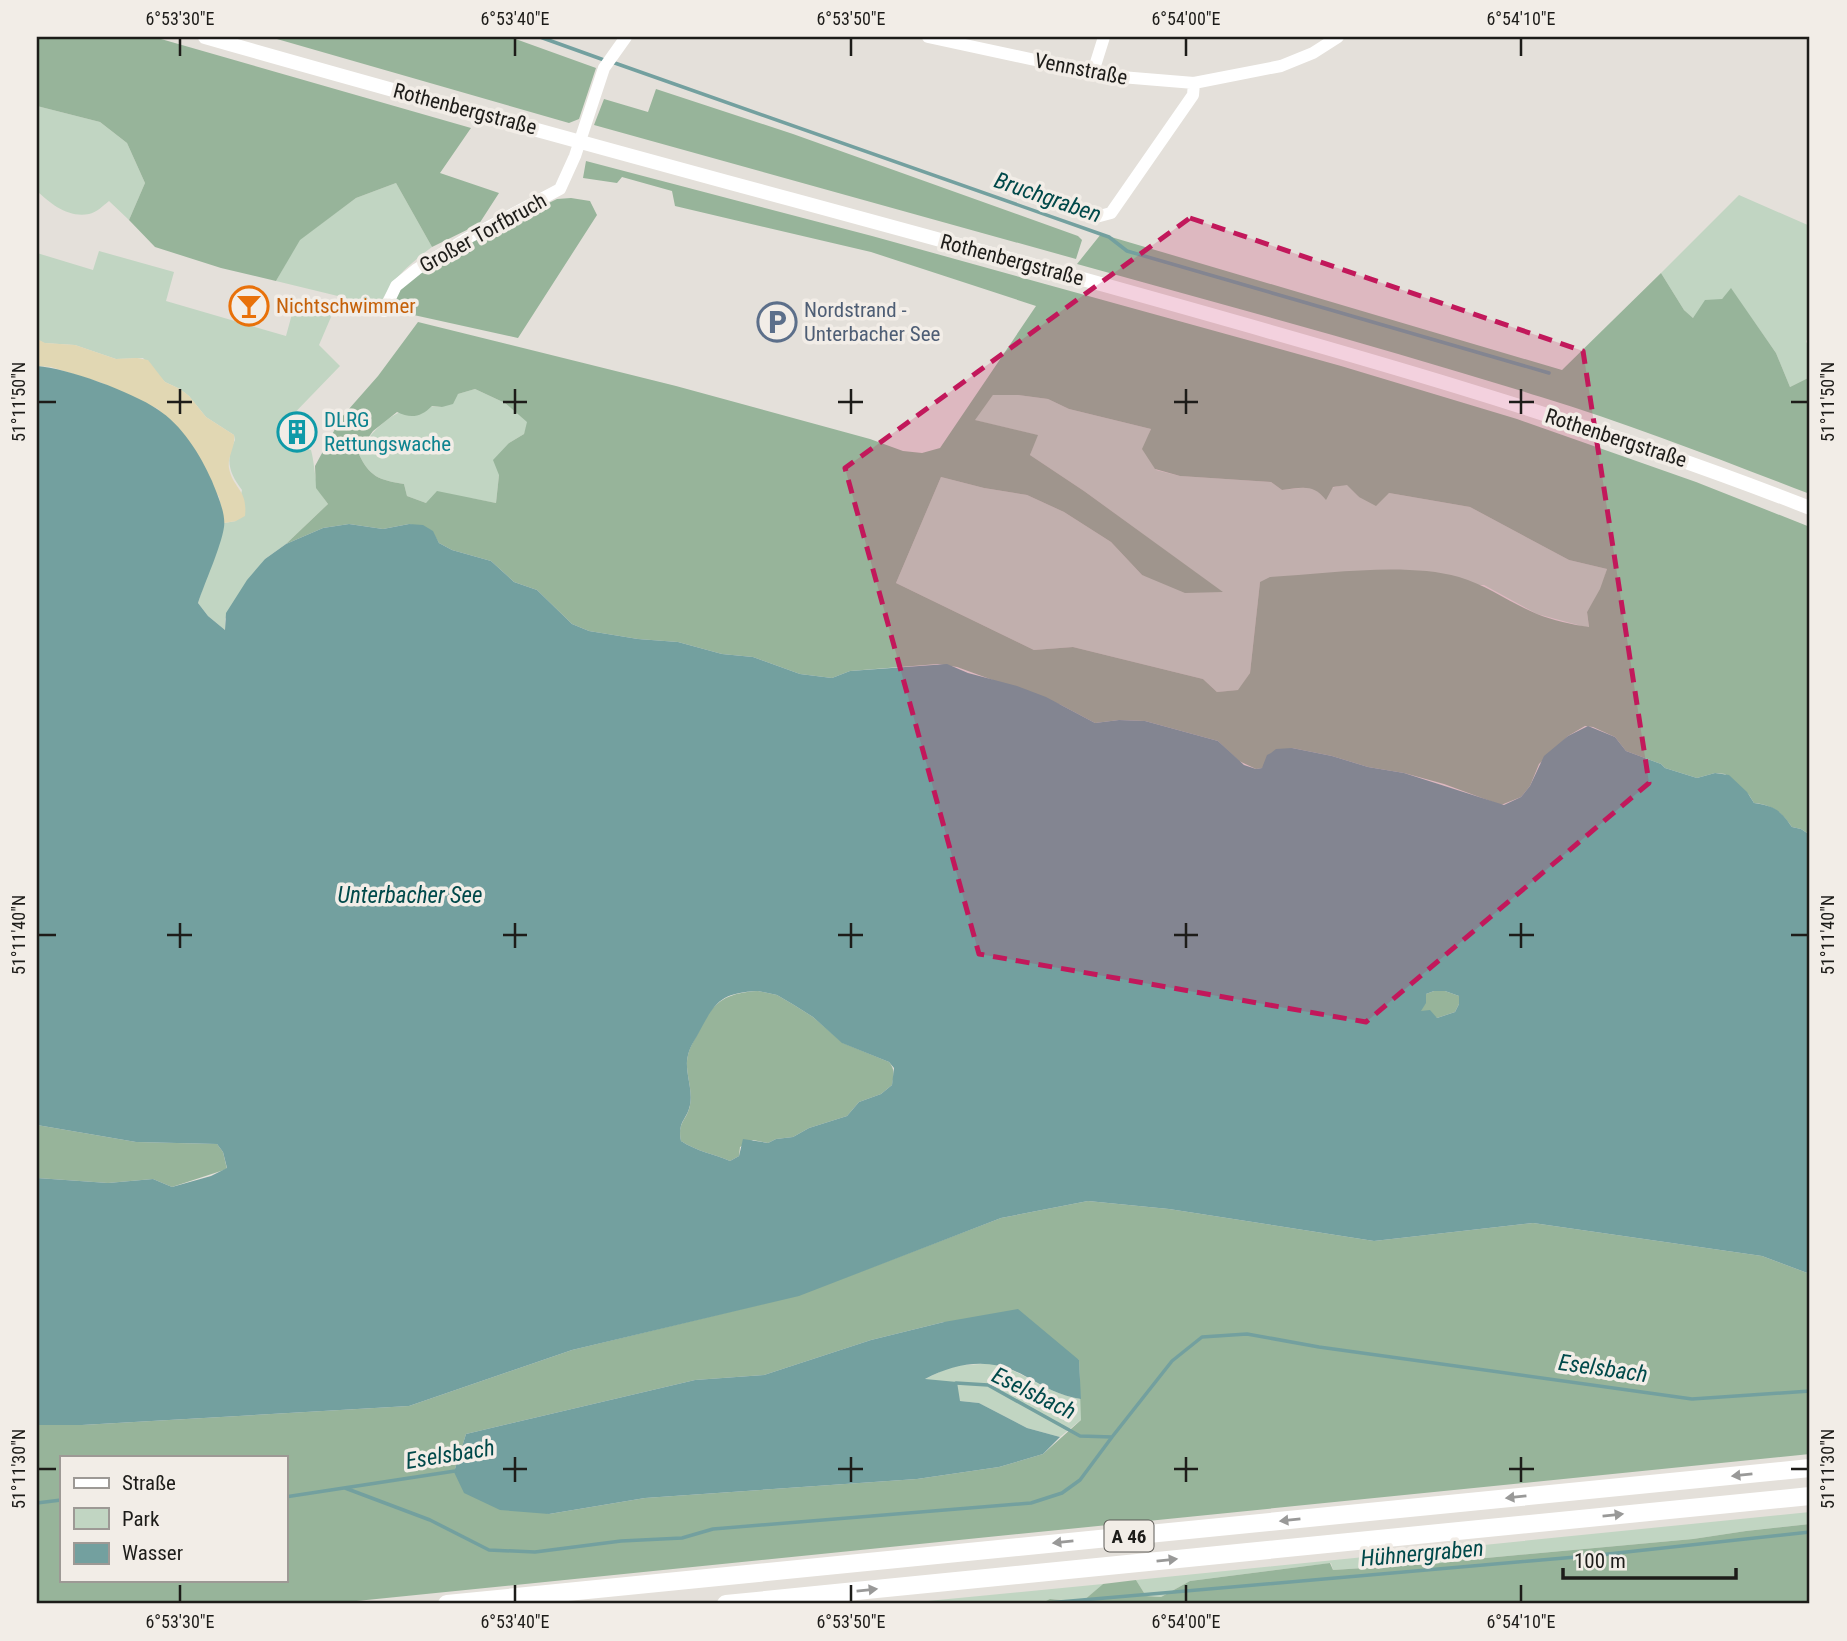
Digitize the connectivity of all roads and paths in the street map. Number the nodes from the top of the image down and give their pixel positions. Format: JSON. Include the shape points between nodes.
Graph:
{"nodes":[{"id":1,"x":205,"y":37,"type":"edge"},
{"id":2,"x":626,"y":37,"type":"edge"},
{"id":3,"x":928,"y":37,"type":"edge"},
{"id":4,"x":1104,"y":37,"type":"edge"},
{"id":5,"x":1338,"y":37,"type":"edge"},
{"id":6,"x":1093,"y":72,"type":"junction"},
{"id":7,"x":1194,"y":83,"type":"junction"},
{"id":8,"x":579,"y":141,"type":"junction"},
{"id":9,"x":1096,"y":217,"type":"dead end"},
{"id":10,"x":384,"y":311,"type":"dead end"},
{"id":11,"x":1810,"y":508,"type":"edge"},
{"id":12,"x":1810,"y":1468,"type":"edge"},
{"id":13,"x":1810,"y":1496,"type":"edge"},
{"id":14,"x":447,"y":1604,"type":"edge"},
{"id":15,"x":726,"y":1604,"type":"edge"}],
"edges":[{"from":1,"to":8,"type":"main road","name":"Rothenbergstraße"},
{"from":2,"to":8,"type":"street","name":"Großer Torfbruch","via":[[604,68]]},
{"from":3,"to":6,"type":"street","name":"Vennstraße"},
{"from":4,"to":6,"type":"street"},
{"from":5,"to":7,"type":"street","name":"Vennstraße","via":[[1281,66]]},
{"from":6,"to":7,"type":"street","name":"Vennstraße"},
{"from":7,"to":9,"type":"street","via":[[1193,95],[1111,213]]},
{"from":8,"to":10,"type":"street","name":"Großer Torfbruch","via":[[560,189],[416,269],[396,286]]},
{"from":8,"to":11,"type":"main road","name":"Rothenbergstraße","via":[[1335,349],[1619,439]]},
{"from":12,"to":14,"type":"highway","number":"A 46","one_way":true},
{"from":15,"to":13,"type":"highway","number":"A 46","one_way":true}]}
